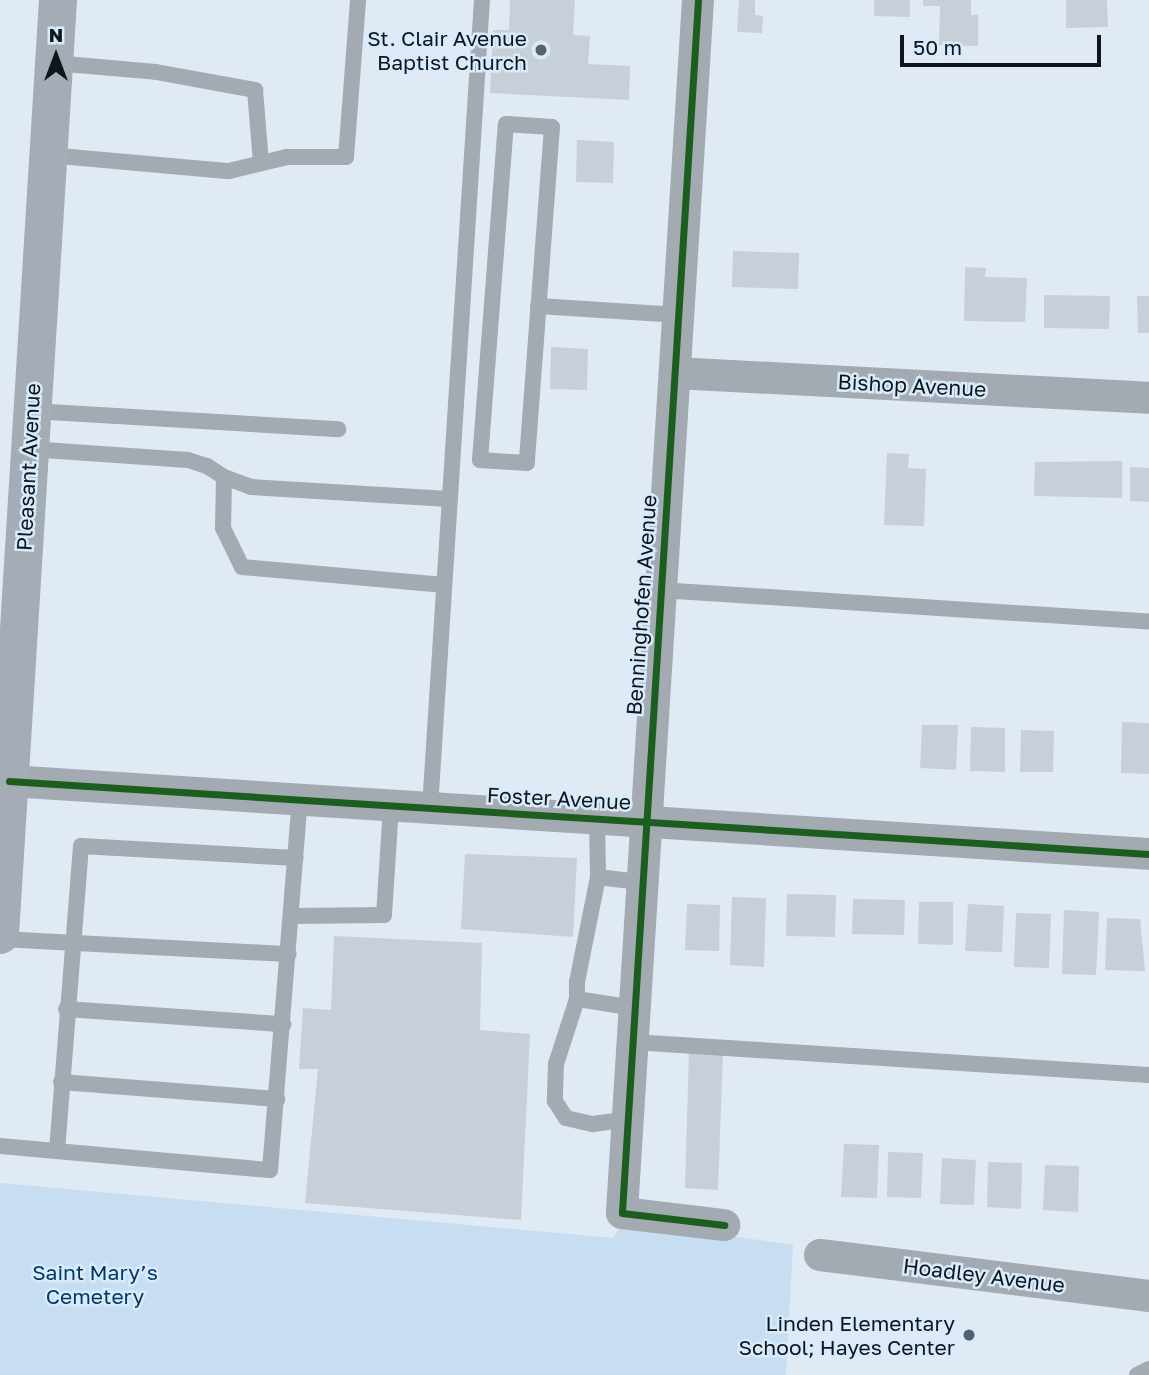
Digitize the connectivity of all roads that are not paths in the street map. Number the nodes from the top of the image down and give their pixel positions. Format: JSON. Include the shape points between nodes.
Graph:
{"nodes":[{"id":1,"x":58,"y":0,"type":"edge"},
{"id":2,"x":358,"y":0,"type":"edge"},
{"id":3,"x":482,"y":0,"type":"edge"},
{"id":4,"x":698,"y":0,"type":"edge"},
{"id":5,"x":54,"y":64,"type":"junction"},
{"id":6,"x":474,"y":118,"type":"junction"},
{"id":7,"x":506,"y":124,"type":"junction"},
{"id":8,"x":48,"y":155,"type":"junction"},
{"id":9,"x":261,"y":163,"type":"junction"},
{"id":10,"x":538,"y":306,"type":"junction"},
{"id":11,"x":679,"y":315,"type":"junction"},
{"id":12,"x":676,"y":373,"type":"junction"},
{"id":13,"x":1149,"y":398,"type":"edge"},
{"id":14,"x":32,"y":411,"type":"junction"},
{"id":15,"x":338,"y":429,"type":"dead end"},
{"id":16,"x":30,"y":449,"type":"junction"},
{"id":17,"x":224,"y":477,"type":"junction"},
{"id":18,"x":449,"y":499,"type":"junction"},
{"id":19,"x":443,"y":584,"type":"junction"},
{"id":20,"x":660,"y":590,"type":"junction"},
{"id":21,"x":1149,"y":622,"type":"edge"},
{"id":22,"x":6,"y":727,"type":"edge"},
{"id":23,"x":9,"y":781,"type":"junction"},
{"id":24,"x":300,"y":800,"type":"junction"},
{"id":25,"x":391,"y":806,"type":"junction"},
{"id":26,"x":430,"y":808,"type":"junction"},
{"id":27,"x":597,"y":818,"type":"junction"},
{"id":28,"x":643,"y":821,"type":"junction"},
{"id":29,"x":1149,"y":853,"type":"edge"},
{"id":30,"x":296,"y":858,"type":"junction"},
{"id":31,"x":598,"y":877,"type":"junction"},
{"id":32,"x":640,"y":882,"type":"junction"},
{"id":33,"x":292,"y":916,"type":"junction"},
{"id":34,"x":0,"y":937,"type":"edge"},
{"id":35,"x":70,"y":944,"type":"junction"},
{"id":36,"x":289,"y":954,"type":"junction"},
{"id":37,"x":576,"y":999,"type":"junction"},
{"id":38,"x":635,"y":1008,"type":"junction"},
{"id":39,"x":66,"y":1009,"type":"junction"},
{"id":40,"x":284,"y":1024,"type":"junction"},
{"id":41,"x":633,"y":1042,"type":"junction"},
{"id":42,"x":1149,"y":1074,"type":"edge"},
{"id":43,"x":61,"y":1082,"type":"junction"},
{"id":44,"x":277,"y":1099,"type":"junction"},
{"id":45,"x":628,"y":1119,"type":"junction"},
{"id":46,"x":0,"y":1146,"type":"edge"},
{"id":47,"x":57,"y":1151,"type":"junction"},
{"id":48,"x":724,"y":1225,"type":"dead end"},
{"id":49,"x":820,"y":1255,"type":"dead end"},
{"id":50,"x":1149,"y":1296,"type":"edge"},
{"id":51,"x":1149,"y":1369,"type":"edge"},
{"id":52,"x":1137,"y":1375,"type":"edge"}],
"edges":[{"from":1,"to":5,"type":"main road","name":"Pleasant Avenue"},
{"from":2,"to":9,"type":"lane","via":[[346,157],[287,157]]},
{"from":3,"to":6,"type":"lane"},
{"from":4,"to":11,"type":"street","name":"Benninghofen Avenue"},
{"from":5,"to":8,"type":"main road","name":"Pleasant Avenue"},
{"from":5,"to":9,"type":"lane","via":[[156,72],[255,90]]},
{"from":6,"to":7,"type":"lane"},
{"from":6,"to":18,"type":"lane"},
{"from":7,"to":10,"type":"lane","via":[[552,127]]},
{"from":7,"to":10,"type":"lane","via":[[480,460],[527,463]]},
{"from":8,"to":9,"type":"lane","via":[[229,171]]},
{"from":8,"to":14,"type":"main road","name":"Pleasant Avenue"},
{"from":10,"to":11,"type":"lane"},
{"from":11,"to":12,"type":"street","name":"Benninghofen Avenue"},
{"from":12,"to":13,"type":"street","name":"Bishop Avenue"},
{"from":12,"to":20,"type":"street","name":"Benninghofen Avenue"},
{"from":14,"to":15,"type":"lane"},
{"from":14,"to":16,"type":"main road","name":"Pleasant Avenue"},
{"from":16,"to":17,"type":"lane","via":[[188,460]]},
{"from":16,"to":22,"type":"main road","name":"Pleasant Avenue"},
{"from":17,"to":18,"type":"lane","via":[[251,487]]},
{"from":17,"to":19,"type":"lane","via":[[223,528],[243,567]]},
{"from":18,"to":19,"type":"lane"},
{"from":19,"to":26,"type":"lane"},
{"from":20,"to":21,"type":"lane"},
{"from":20,"to":28,"type":"street","name":"Benninghofen Avenue"},
{"from":22,"to":23,"type":"main road","name":"Pleasant Avenue"},
{"from":23,"to":24,"type":"street","name":"Foster Avenue"},
{"from":23,"to":34,"type":"main road","name":"Pleasant Avenue"},
{"from":24,"to":25,"type":"street","name":"Foster Avenue"},
{"from":24,"to":30,"type":"lane"},
{"from":25,"to":26,"type":"street","name":"Foster Avenue"},
{"from":25,"to":33,"type":"lane","via":[[384,915]]},
{"from":26,"to":27,"type":"street","name":"Foster Avenue"},
{"from":27,"to":28,"type":"street","name":"Foster Avenue"},
{"from":27,"to":31,"type":"lane"},
{"from":28,"to":29,"type":"street","name":"Foster Avenue"},
{"from":28,"to":32,"type":"street","name":"Benninghofen Avenue"},
{"from":30,"to":33,"type":"lane"},
{"from":30,"to":35,"type":"lane","via":[[81,846]]},
{"from":31,"to":32,"type":"lane"},
{"from":31,"to":37,"type":"lane"},
{"from":32,"to":38,"type":"street","name":"Benninghofen Avenue"},
{"from":33,"to":36,"type":"lane"},
{"from":34,"to":35,"type":"lane"},
{"from":35,"to":36,"type":"lane"},
{"from":35,"to":39,"type":"lane"},
{"from":36,"to":40,"type":"lane"},
{"from":37,"to":38,"type":"lane"},
{"from":37,"to":45,"type":"lane","via":[[556,1065],[555,1101],[566,1118],[593,1124]]},
{"from":38,"to":41,"type":"street","name":"Benninghofen Avenue"},
{"from":39,"to":40,"type":"lane"},
{"from":39,"to":43,"type":"lane"},
{"from":40,"to":44,"type":"lane"},
{"from":41,"to":42,"type":"lane"},
{"from":41,"to":45,"type":"street","name":"Benninghofen Avenue"},
{"from":43,"to":44,"type":"lane"},
{"from":43,"to":47,"type":"lane"},
{"from":44,"to":47,"type":"lane","via":[[270,1171]]},
{"from":45,"to":48,"type":"street","name":"Benninghofen Avenue","via":[[622,1213]]},
{"from":46,"to":47,"type":"lane"},
{"from":49,"to":50,"type":"street","name":"Hoadley Avenue"},
{"from":51,"to":52,"type":"lane"}]}
